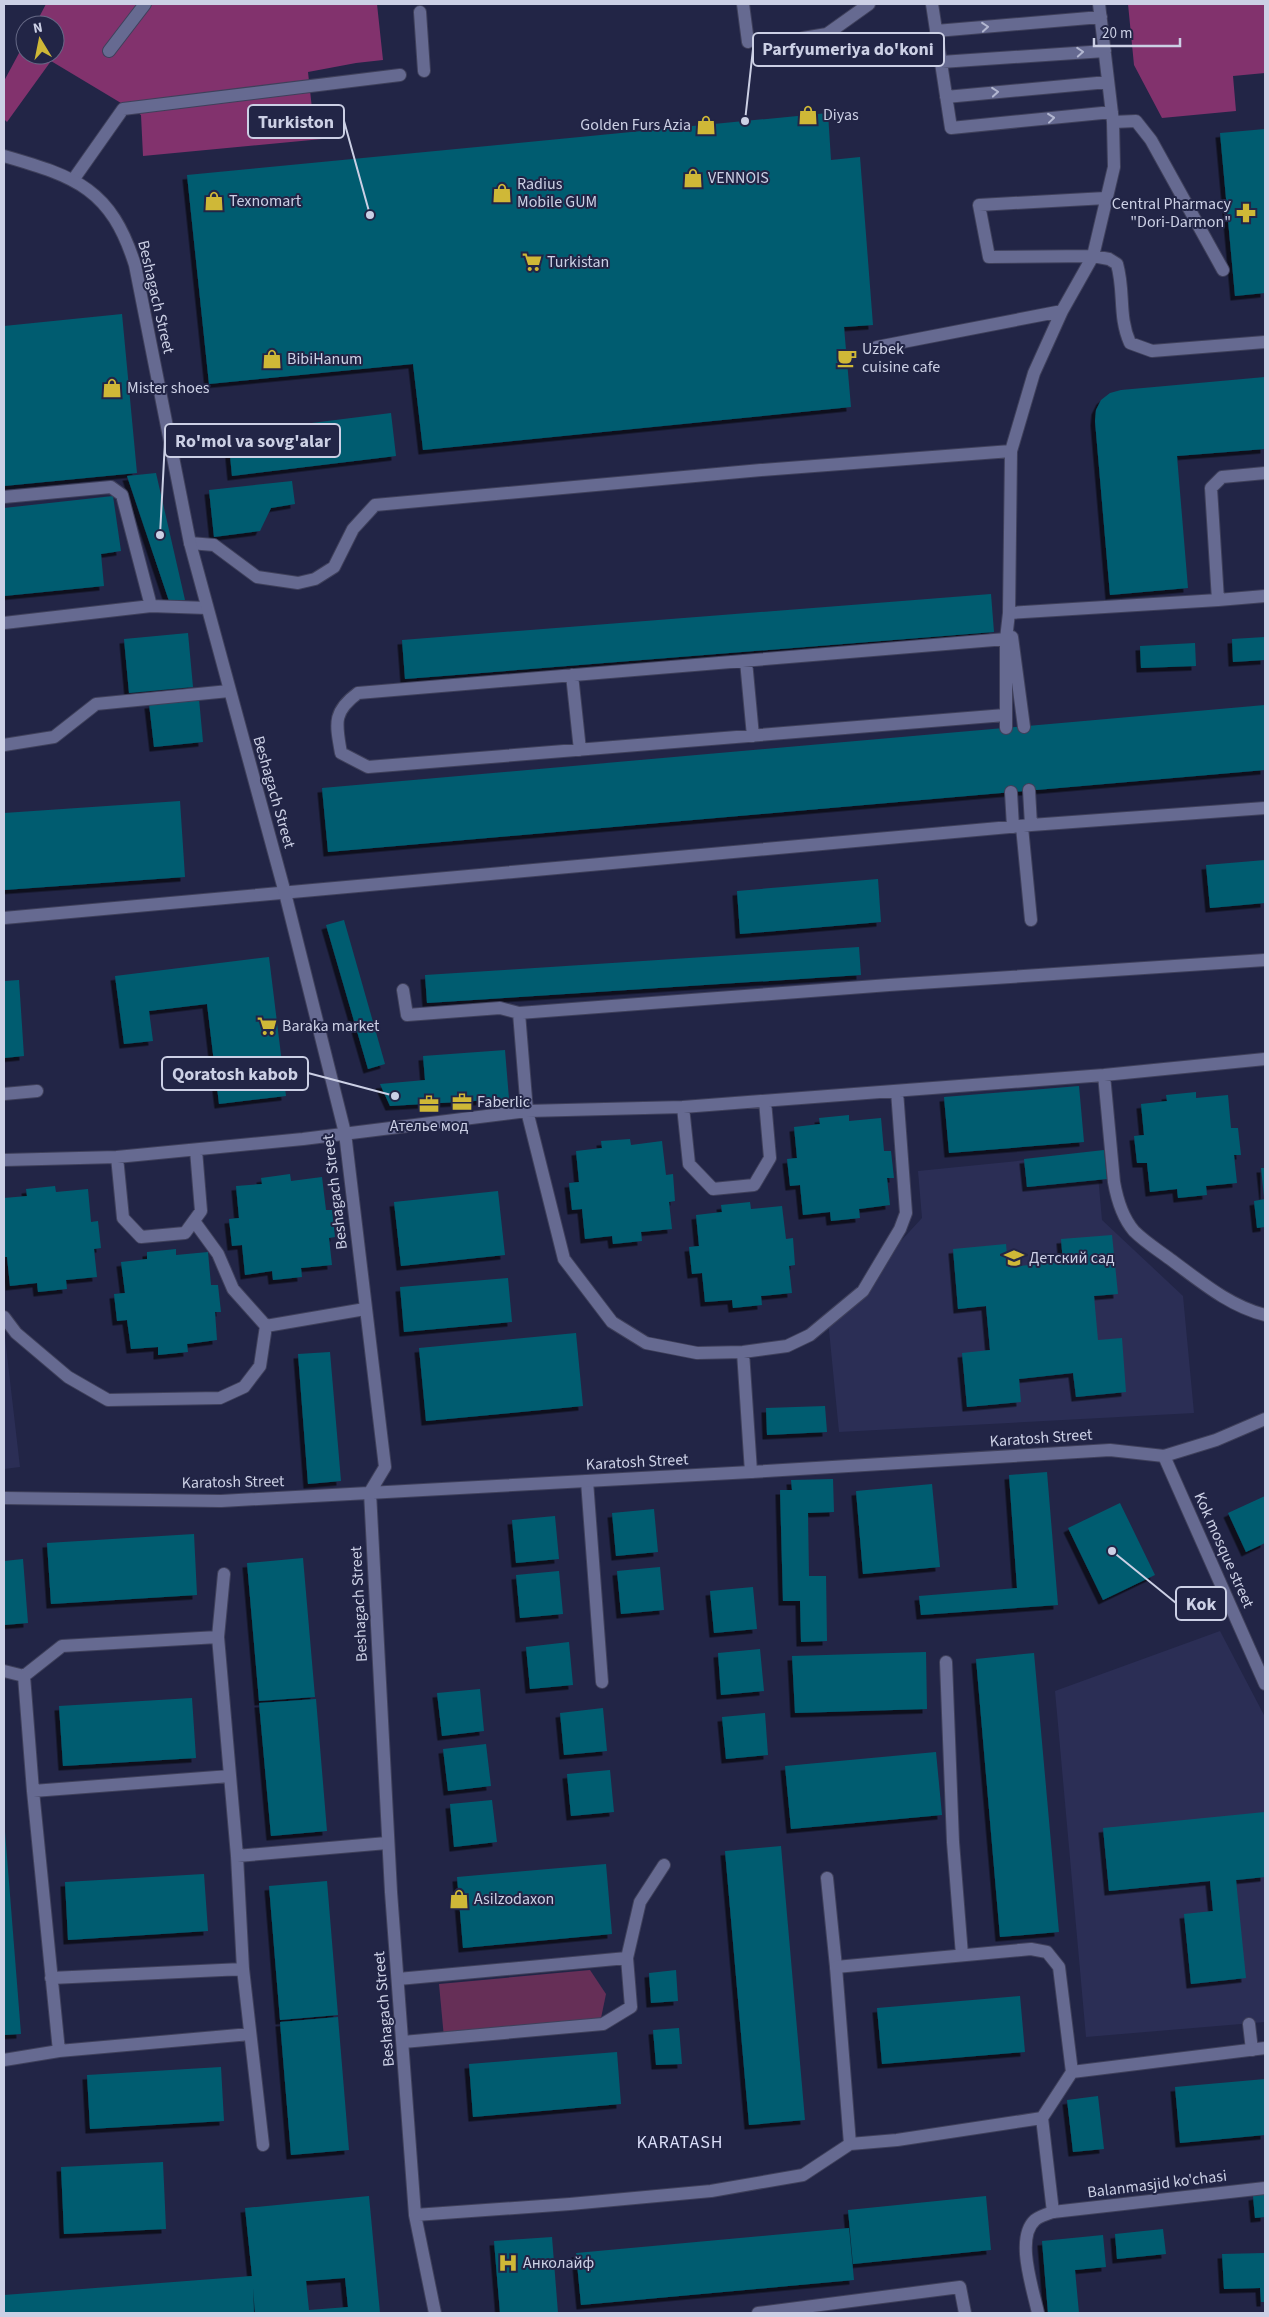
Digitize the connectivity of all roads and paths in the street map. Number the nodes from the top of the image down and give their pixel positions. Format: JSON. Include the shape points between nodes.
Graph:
{"nodes":[{"id":1,"x":145,"y":4,"type":"edge"},
{"id":2,"x":743,"y":4,"type":"edge"},
{"id":3,"x":870,"y":4,"type":"edge"},
{"id":4,"x":932,"y":4,"type":"edge"},
{"id":5,"x":1099,"y":4,"type":"edge"},
{"id":6,"x":420,"y":12,"type":"dead end"},
{"id":7,"x":1101,"y":17,"type":"junction"},
{"id":8,"x":936,"y":31,"type":"junction"},
{"id":9,"x":803,"y":38,"type":"dead end"},
{"id":10,"x":748,"y":42,"type":"dead end"},
{"id":11,"x":1105,"y":50,"type":"junction"},
{"id":12,"x":109,"y":51,"type":"dead end"},
{"id":13,"x":941,"y":62,"type":"junction"},
{"id":14,"x":424,"y":71,"type":"dead end"},
{"id":15,"x":400,"y":75,"type":"dead end"},
{"id":16,"x":1108,"y":82,"type":"junction"},
{"id":17,"x":946,"y":97,"type":"junction"},
{"id":18,"x":1112,"y":117,"type":"junction"},
{"id":19,"x":4,"y":156,"type":"edge"},
{"id":20,"x":73,"y":180,"type":"junction"},
{"id":21,"x":1106,"y":198,"type":"junction"},
{"id":22,"x":1093,"y":256,"type":"junction"},
{"id":23,"x":1223,"y":270,"type":"dead end"},
{"id":24,"x":1062,"y":312,"type":"junction"},
{"id":25,"x":1265,"y":342,"type":"edge"},
{"id":26,"x":877,"y":347,"type":"dead end"},
{"id":27,"x":1011,"y":451,"type":"junction"},
{"id":28,"x":1265,"y":473,"type":"edge"},
{"id":29,"x":4,"y":497,"type":"edge"},
{"id":30,"x":190,"y":543,"type":"junction"},
{"id":31,"x":1265,"y":596,"type":"edge"},
{"id":32,"x":1218,"y":600,"type":"junction"},
{"id":33,"x":152,"y":606,"type":"junction"},
{"id":34,"x":207,"y":608,"type":"junction"},
{"id":35,"x":1009,"y":613,"type":"junction"},
{"id":36,"x":4,"y":622,"type":"edge"},
{"id":37,"x":1006,"y":639,"type":"junction"},
{"id":38,"x":746,"y":661,"type":"junction"},
{"id":39,"x":572,"y":675,"type":"junction"},
{"id":40,"x":229,"y":691,"type":"junction"},
{"id":41,"x":1024,"y":726,"type":"dead end"},
{"id":42,"x":753,"y":736,"type":"junction"},
{"id":43,"x":4,"y":745,"type":"edge"},
{"id":44,"x":580,"y":750,"type":"junction"},
{"id":45,"x":1030,"y":790,"type":"dead end"},
{"id":46,"x":1011,"y":792,"type":"dead end"},
{"id":47,"x":1265,"y":808,"type":"edge"},
{"id":48,"x":1022,"y":826,"type":"junction"},
{"id":49,"x":285,"y":893,"type":"junction"},
{"id":50,"x":4,"y":918,"type":"edge"},
{"id":51,"x":1031,"y":920,"type":"dead end"},
{"id":52,"x":1265,"y":960,"type":"edge"},
{"id":53,"x":403,"y":990,"type":"dead end"},
{"id":54,"x":519,"y":1013,"type":"junction"},
{"id":55,"x":1265,"y":1058,"type":"edge"},
{"id":56,"x":1104,"y":1075,"type":"junction"},
{"id":57,"x":897,"y":1090,"type":"junction"},
{"id":58,"x":37,"y":1091,"type":"dead end"},
{"id":59,"x":4,"y":1094,"type":"edge"},
{"id":60,"x":765,"y":1101,"type":"junction"},
{"id":61,"x":683,"y":1107,"type":"junction"},
{"id":62,"x":526,"y":1111,"type":"junction"},
{"id":63,"x":346,"y":1133,"type":"junction"},
{"id":64,"x":196,"y":1150,"type":"junction"},
{"id":65,"x":117,"y":1158,"type":"junction"},
{"id":66,"x":4,"y":1160,"type":"edge"},
{"id":67,"x":194,"y":1221,"type":"junction"},
{"id":68,"x":365,"y":1309,"type":"junction"},
{"id":69,"x":1265,"y":1315,"type":"edge"},
{"id":70,"x":4,"y":1317,"type":"edge"},
{"id":71,"x":266,"y":1326,"type":"junction"},
{"id":72,"x":743,"y":1352,"type":"junction"},
{"id":73,"x":1265,"y":1419,"type":"edge"},
{"id":74,"x":1164,"y":1456,"type":"junction"},
{"id":75,"x":751,"y":1472,"type":"junction"},
{"id":76,"x":587,"y":1480,"type":"junction"},
{"id":77,"x":370,"y":1492,"type":"junction"},
{"id":78,"x":4,"y":1498,"type":"edge"},
{"id":79,"x":224,"y":1574,"type":"dead end"},
{"id":80,"x":218,"y":1637,"type":"junction"},
{"id":81,"x":946,"y":1662,"type":"dead end"},
{"id":82,"x":5,"y":1673,"type":"edge"},
{"id":83,"x":24,"y":1676,"type":"junction"},
{"id":84,"x":602,"y":1682,"type":"dead end"},
{"id":85,"x":1265,"y":1684,"type":"edge"},
{"id":86,"x":230,"y":1776,"type":"junction"},
{"id":87,"x":33,"y":1791,"type":"junction"},
{"id":88,"x":388,"y":1843,"type":"junction"},
{"id":89,"x":237,"y":1856,"type":"junction"},
{"id":90,"x":664,"y":1865,"type":"dead end"},
{"id":91,"x":827,"y":1878,"type":"dead end"},
{"id":92,"x":962,"y":1955,"type":"junction"},
{"id":93,"x":626,"y":1958,"type":"junction"},
{"id":94,"x":836,"y":1967,"type":"junction"},
{"id":95,"x":243,"y":1969,"type":"junction"},
{"id":96,"x":51,"y":1978,"type":"junction"},
{"id":97,"x":398,"y":1979,"type":"junction"},
{"id":98,"x":1249,"y":2024,"type":"dead end"},
{"id":99,"x":250,"y":2034,"type":"junction"},
{"id":100,"x":403,"y":2042,"type":"junction"},
{"id":101,"x":1265,"y":2048,"type":"edge"},
{"id":102,"x":1252,"y":2050,"type":"junction"},
{"id":103,"x":60,"y":2052,"type":"junction"},
{"id":104,"x":4,"y":2060,"type":"edge"},
{"id":105,"x":1072,"y":2072,"type":"junction"},
{"id":106,"x":1042,"y":2118,"type":"junction"},
{"id":107,"x":850,"y":2144,"type":"junction"},
{"id":108,"x":263,"y":2145,"type":"dead end"},
{"id":109,"x":1265,"y":2188,"type":"edge"},
{"id":110,"x":1053,"y":2212,"type":"junction"},
{"id":111,"x":415,"y":2215,"type":"junction"},
{"id":112,"x":435,"y":2313,"type":"edge"},
{"id":113,"x":758,"y":2313,"type":"edge"},
{"id":114,"x":965,"y":2313,"type":"edge"},
{"id":115,"x":1038,"y":2313,"type":"edge"}],
"edges":[{"from":1,"to":12,"type":"street"},
{"from":2,"to":10,"type":"street"},
{"from":3,"to":9,"type":"street","via":[[827,34]]},
{"from":4,"to":8,"type":"street"},
{"from":5,"to":7,"type":"street"},
{"from":6,"to":14,"type":"street"},
{"from":8,"to":7,"type":"street","one_way":true},
{"from":7,"to":11,"type":"street"},
{"from":8,"to":13,"type":"street"},
{"from":13,"to":11,"type":"street","one_way":true},
{"from":11,"to":16,"type":"street"},
{"from":13,"to":17,"type":"street"},
{"from":15,"to":20,"type":"street","via":[[123,110]]},
{"from":17,"to":16,"type":"street","one_way":true},
{"from":16,"to":18,"type":"street"},
{"from":17,"to":18,"type":"street","one_way":true,"via":[[951,128]]},
{"from":18,"to":21,"type":"street","via":[[1114,167]]},
{"from":18,"to":23,"type":"street","via":[[1136,121],[1152,140]]},
{"from":19,"to":20,"type":"street","name":"Beshagach Street"},
{"from":20,"to":30,"type":"street","name":"Beshagach Street","via":[[95,195],[114,215],[130,248]]},
{"from":21,"to":22,"type":"street"},
{"from":21,"to":22,"type":"street","via":[[979,205],[989,257]]},
{"from":22,"to":24,"type":"street"},
{"from":22,"to":25,"type":"street","via":[[1117,264],[1123,327],[1130,343],[1152,351]]},
{"from":24,"to":26,"type":"street"},
{"from":24,"to":27,"type":"street","via":[[1034,373]]},
{"from":27,"to":30,"type":"street","via":[[375,505],[353,529],[334,567],[315,579],[298,583],[257,577],[214,545]]},
{"from":27,"to":35,"type":"street"},
{"from":28,"to":32,"type":"street","via":[[1222,477],[1211,488]]},
{"from":29,"to":33,"type":"street","via":[[111,487],[122,495]]},
{"from":30,"to":34,"type":"street","name":"Beshagach Street"},
{"from":31,"to":32,"type":"street"},
{"from":32,"to":35,"type":"street"},
{"from":33,"to":34,"type":"street"},
{"from":33,"to":36,"type":"street"},
{"from":34,"to":40,"type":"street","name":"Beshagach Street"},
{"from":35,"to":37,"type":"street"},
{"from":35,"to":41,"type":"street"},
{"from":37,"to":38,"type":"street"},
{"from":37,"to":42,"type":"street","via":[[1006,722]]},
{"from":38,"to":39,"type":"street"},
{"from":38,"to":42,"type":"street"},
{"from":39,"to":44,"type":"street"},
{"from":39,"to":44,"type":"street","via":[[358,693],[343,704],[336,726],[342,753],[368,767]]},
{"from":40,"to":43,"type":"street","via":[[96,704],[54,737]]},
{"from":40,"to":49,"type":"street","name":"Beshagach Street"},
{"from":42,"to":44,"type":"street"},
{"from":45,"to":48,"type":"street"},
{"from":46,"to":48,"type":"street"},
{"from":47,"to":48,"type":"street"},
{"from":48,"to":49,"type":"street"},
{"from":48,"to":51,"type":"street"},
{"from":49,"to":50,"type":"street"},
{"from":49,"to":63,"type":"street","name":"Beshagach Street"},
{"from":52,"to":54,"type":"street"},
{"from":53,"to":54,"type":"street","via":[[407,1015],[500,1008]]},
{"from":54,"to":62,"type":"street"},
{"from":55,"to":56,"type":"street"},
{"from":56,"to":57,"type":"street"},
{"from":56,"to":69,"type":"street","via":[[1114,1182],[1124,1216],[1146,1241],[1216,1293]]},
{"from":57,"to":60,"type":"street"},
{"from":57,"to":72,"type":"street","via":[[906,1213],[900,1229],[863,1291],[810,1335],[787,1346]]},
{"from":58,"to":59,"type":"street"},
{"from":60,"to":61,"type":"street"},
{"from":60,"to":61,"type":"street","via":[[770,1158],[754,1185],[713,1189],[689,1164]]},
{"from":61,"to":62,"type":"street"},
{"from":62,"to":63,"type":"street"},
{"from":62,"to":72,"type":"street","via":[[564,1259],[612,1322],[646,1343],[697,1353]]},
{"from":63,"to":64,"type":"street"},
{"from":63,"to":68,"type":"street","name":"Beshagach Street"},
{"from":64,"to":65,"type":"street"},
{"from":64,"to":67,"type":"street","via":[[201,1211]]},
{"from":65,"to":66,"type":"street"},
{"from":65,"to":67,"type":"street","via":[[123,1218],[141,1237],[185,1234]]},
{"from":67,"to":71,"type":"street","via":[[218,1254],[233,1289]]},
{"from":68,"to":71,"type":"street"},
{"from":68,"to":77,"type":"street","name":"Beshagach Street","via":[[385,1467]]},
{"from":70,"to":71,"type":"street","via":[[16,1333],[68,1378],[108,1400],[220,1398],[244,1387],[260,1366]]},
{"from":72,"to":75,"type":"street"},
{"from":73,"to":74,"type":"street","name":"Karatosh Street","via":[[1216,1440]]},
{"from":74,"to":75,"type":"street","name":"Karatosh Street","via":[[1110,1450]]},
{"from":74,"to":85,"type":"street","name":"Kok mosque street"},
{"from":75,"to":76,"type":"street","name":"Karatosh Street"},
{"from":76,"to":77,"type":"street","name":"Karatosh Street"},
{"from":76,"to":84,"type":"street"},
{"from":77,"to":78,"type":"street","name":"Karatosh Street","via":[[221,1501]]},
{"from":77,"to":88,"type":"street","name":"Beshagach Street"},
{"from":79,"to":80,"type":"street"},
{"from":80,"to":83,"type":"street","via":[[62,1646]]},
{"from":80,"to":86,"type":"street"},
{"from":81,"to":92,"type":"street","via":[[953,1842]]},
{"from":82,"to":83,"type":"street"},
{"from":83,"to":87,"type":"street"},
{"from":86,"to":87,"type":"street"},
{"from":86,"to":89,"type":"street"},
{"from":87,"to":96,"type":"street"},
{"from":88,"to":89,"type":"street"},
{"from":88,"to":97,"type":"street","name":"Beshagach Street"},
{"from":89,"to":95,"type":"street"},
{"from":90,"to":93,"type":"street","via":[[640,1902]]},
{"from":91,"to":94,"type":"street"},
{"from":92,"to":94,"type":"street"},
{"from":92,"to":105,"type":"street","via":[[1031,1949],[1047,1952],[1059,1967]]},
{"from":93,"to":97,"type":"street"},
{"from":93,"to":100,"type":"street","via":[[631,2007],[603,2024]]},
{"from":94,"to":107,"type":"street"},
{"from":95,"to":96,"type":"street"},
{"from":95,"to":99,"type":"street"},
{"from":96,"to":103,"type":"street"},
{"from":97,"to":100,"type":"street","name":"Beshagach Street"},
{"from":98,"to":102,"type":"street"},
{"from":99,"to":103,"type":"street"},
{"from":99,"to":108,"type":"street"},
{"from":100,"to":111,"type":"street","name":"Beshagach Street"},
{"from":101,"to":102,"type":"street"},
{"from":102,"to":105,"type":"street"},
{"from":103,"to":104,"type":"street"},
{"from":105,"to":106,"type":"street"},
{"from":106,"to":107,"type":"street"},
{"from":106,"to":110,"type":"street"},
{"from":107,"to":111,"type":"street","via":[[803,2175],[721,2190]]},
{"from":109,"to":110,"type":"street","name":"Balanmasjid ko'chasi"},
{"from":110,"to":115,"type":"street","via":[[1036,2219],[1027,2231],[1025,2246]]},
{"from":111,"to":112,"type":"street","name":"Beshagach Street"},
{"from":113,"to":114,"type":"street","via":[[960,2287]]}]}
